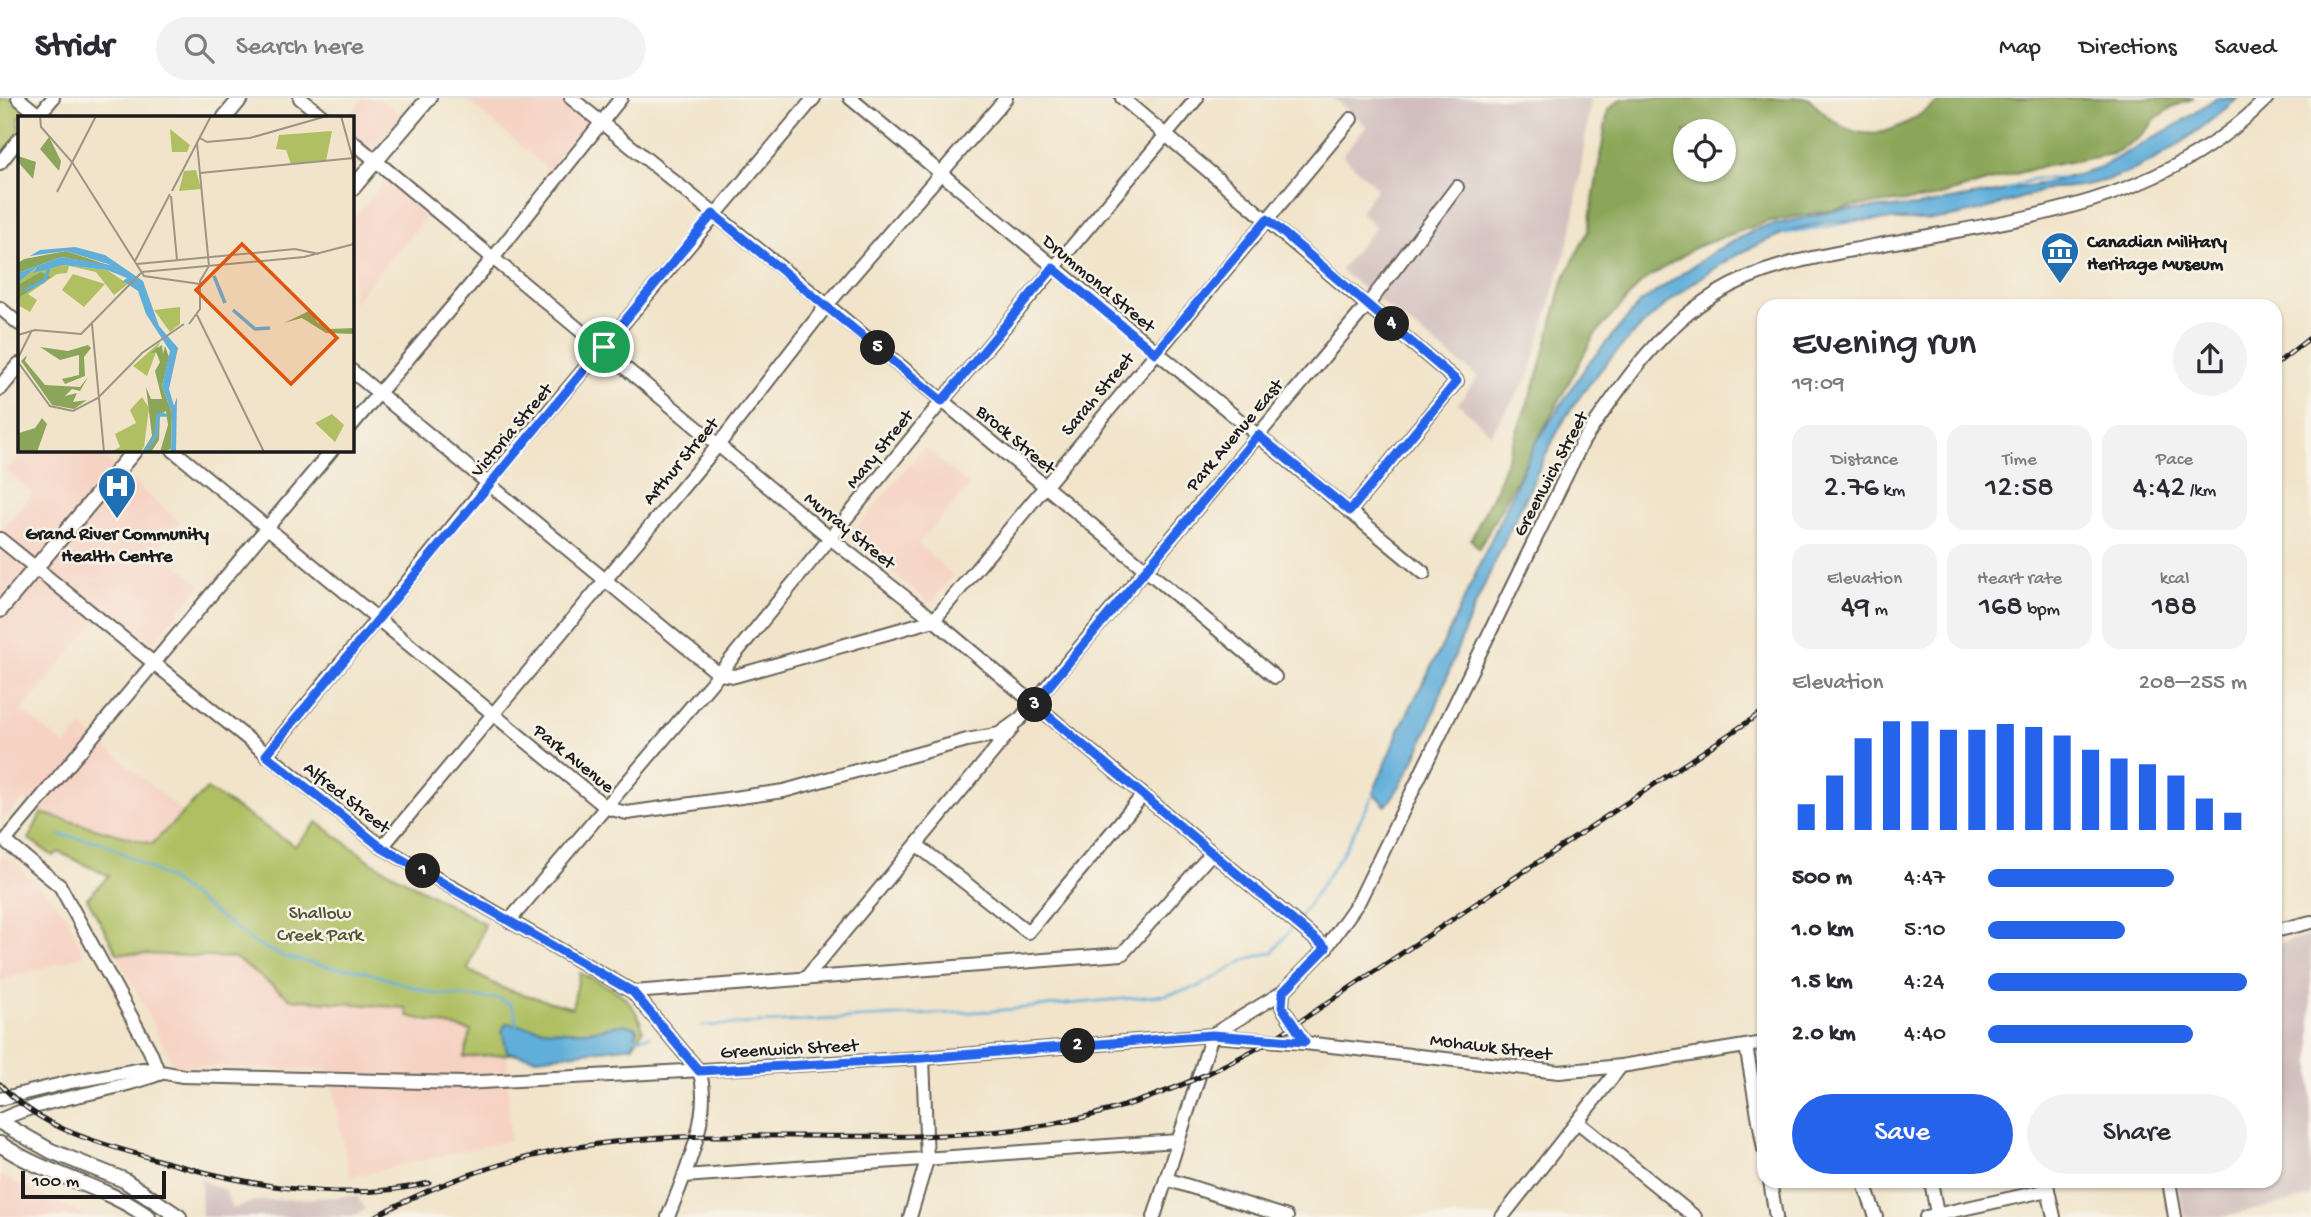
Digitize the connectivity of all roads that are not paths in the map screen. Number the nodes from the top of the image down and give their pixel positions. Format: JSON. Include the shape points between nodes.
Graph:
{"nodes":[{"id":1,"x":18,"y":98,"type":"edge"},
{"id":2,"x":52,"y":98,"type":"edge"},
{"id":3,"x":241,"y":98,"type":"edge"},
{"id":4,"x":300,"y":98,"type":"edge"},
{"id":5,"x":429,"y":98,"type":"edge"},
{"id":6,"x":571,"y":98,"type":"edge"},
{"id":7,"x":621,"y":98,"type":"edge"},
{"id":8,"x":814,"y":98,"type":"edge"},
{"id":9,"x":850,"y":98,"type":"edge"},
{"id":10,"x":1006,"y":98,"type":"edge"},
{"id":11,"x":1122,"y":98,"type":"edge"},
{"id":12,"x":1197,"y":98,"type":"edge"},
{"id":13,"x":2267,"y":98,"type":"edge"},
{"id":14,"x":38,"y":116,"type":"edge"},
{"id":15,"x":40,"y":116,"type":"edge"},
{"id":16,"x":226,"y":116,"type":"edge"},
{"id":17,"x":322,"y":116,"type":"edge"},
{"id":18,"x":1352,"y":119,"type":"dead end"},
{"id":19,"x":600,"y":123,"type":"junction"},
{"id":20,"x":1167,"y":134,"type":"junction"},
{"id":21,"x":18,"y":140,"type":"edge"},
{"id":22,"x":354,"y":143,"type":"edge"},
{"id":23,"x":376,"y":160,"type":"junction"},
{"id":24,"x":0,"y":163,"type":"edge"},
{"id":25,"x":943,"y":175,"type":"junction"},
{"id":26,"x":1457,"y":187,"type":"dead end"},
{"id":27,"x":354,"y":188,"type":"edge"},
{"id":28,"x":713,"y":214,"type":"junction"},
{"id":29,"x":1267,"y":219,"type":"junction"},
{"id":30,"x":495,"y":257,"type":"junction"},
{"id":31,"x":1053,"y":268,"type":"junction"},
{"id":32,"x":1368,"y":303,"type":"junction"},
{"id":33,"x":827,"y":305,"type":"junction"},
{"id":34,"x":0,"y":309,"type":"edge"},
{"id":35,"x":18,"y":323,"type":"edge"},
{"id":36,"x":604,"y":347,"type":"junction"},
{"id":37,"x":1155,"y":353,"type":"junction"},
{"id":38,"x":18,"y":366,"type":"edge"},
{"id":39,"x":354,"y":373,"type":"edge"},
{"id":40,"x":0,"y":388,"type":"edge"},
{"id":41,"x":379,"y":392,"type":"junction"},
{"id":42,"x":942,"y":401,"type":"junction"},
{"id":43,"x":354,"y":423,"type":"edge"},
{"id":44,"x":1258,"y":435,"type":"junction"},
{"id":45,"x":719,"y":444,"type":"junction"},
{"id":46,"x":133,"y":452,"type":"edge"},
{"id":47,"x":175,"y":452,"type":"edge"},
{"id":48,"x":330,"y":452,"type":"edge"},
{"id":49,"x":488,"y":483,"type":"junction"},
{"id":50,"x":1044,"y":486,"type":"junction"},
{"id":51,"x":1350,"y":511,"type":"junction"},
{"id":52,"x":268,"y":528,"type":"junction"},
{"id":53,"x":830,"y":538,"type":"junction"},
{"id":54,"x":0,"y":539,"type":"edge"},
{"id":55,"x":1145,"y":568,"type":"junction"},
{"id":56,"x":34,"y":569,"type":"junction"},
{"id":57,"x":1424,"y":573,"type":"dead end"},
{"id":58,"x":605,"y":579,"type":"junction"},
{"id":59,"x":0,"y":610,"type":"edge"},
{"id":60,"x":379,"y":620,"type":"junction"},
{"id":61,"x":934,"y":620,"type":"junction"},
{"id":62,"x":154,"y":665,"type":"junction"},
{"id":63,"x":719,"y":674,"type":"junction"},
{"id":64,"x":1275,"y":677,"type":"dead end"},
{"id":65,"x":1034,"y":704,"type":"junction"},
{"id":66,"x":492,"y":714,"type":"junction"},
{"id":67,"x":1020,"y":719,"type":"junction"},
{"id":68,"x":266,"y":755,"type":"junction"},
{"id":69,"x":1143,"y":795,"type":"junction"},
{"id":70,"x":607,"y":808,"type":"junction"},
{"id":71,"x":917,"y":845,"type":"junction"},
{"id":72,"x":382,"y":848,"type":"junction"},
{"id":73,"x":1211,"y":854,"type":"junction"},
{"id":74,"x":509,"y":921,"type":"junction"},
{"id":75,"x":2311,"y":922,"type":"edge"},
{"id":76,"x":2282,"y":929,"type":"edge"},
{"id":77,"x":1322,"y":945,"type":"junction"},
{"id":78,"x":805,"y":979,"type":"junction"},
{"id":79,"x":633,"y":992,"type":"junction"},
{"id":80,"x":1283,"y":992,"type":"junction"},
{"id":81,"x":1212,"y":1035,"type":"junction"},
{"id":82,"x":1305,"y":1042,"type":"junction"},
{"id":83,"x":1757,"y":1044,"type":"edge"},
{"id":84,"x":1746,"y":1046,"type":"junction"},
{"id":85,"x":923,"y":1058,"type":"junction"},
{"id":86,"x":1621,"y":1066,"type":"junction"},
{"id":87,"x":699,"y":1071,"type":"junction"},
{"id":88,"x":159,"y":1074,"type":"junction"},
{"id":89,"x":0,"y":1099,"type":"edge"},
{"id":90,"x":1757,"y":1109,"type":"edge"},
{"id":91,"x":0,"y":1121,"type":"edge"},
{"id":92,"x":1579,"y":1123,"type":"junction"},
{"id":93,"x":1177,"y":1141,"type":"junction"},
{"id":94,"x":0,"y":1144,"type":"edge"},
{"id":95,"x":928,"y":1160,"type":"junction"},
{"id":96,"x":684,"y":1176,"type":"junction"},
{"id":97,"x":1166,"y":1179,"type":"junction"},
{"id":98,"x":1771,"y":1188,"type":"edge"},
{"id":99,"x":1866,"y":1188,"type":"edge"},
{"id":100,"x":1931,"y":1188,"type":"edge"},
{"id":101,"x":2039,"y":1188,"type":"edge"},
{"id":102,"x":2047,"y":1188,"type":"edge"},
{"id":103,"x":2170,"y":1188,"type":"edge"},
{"id":104,"x":1932,"y":1216,"type":"edge"},
{"id":105,"x":148,"y":1217,"type":"edge"},
{"id":106,"x":179,"y":1217,"type":"edge"},
{"id":107,"x":668,"y":1217,"type":"edge"},
{"id":108,"x":909,"y":1217,"type":"edge"},
{"id":109,"x":1154,"y":1217,"type":"edge"},
{"id":110,"x":1287,"y":1217,"type":"edge"},
{"id":111,"x":1502,"y":1217,"type":"edge"},
{"id":112,"x":1695,"y":1217,"type":"edge"},
{"id":113,"x":1776,"y":1217,"type":"edge"},
{"id":114,"x":1876,"y":1217,"type":"edge"},
{"id":115,"x":2054,"y":1217,"type":"edge"},
{"id":116,"x":2175,"y":1217,"type":"edge"}],
"edges":[{"from":1,"to":14,"type":"street"},
{"from":2,"to":15,"type":"street"},
{"from":3,"to":16,"type":"main road"},
{"from":4,"to":17,"type":"street"},
{"from":5,"to":23,"type":"main road"},
{"from":6,"to":19,"type":"street","name":"Brock Street"},
{"from":7,"to":19,"type":"street"},
{"from":8,"to":28,"type":"street","name":"Victoria Street"},
{"from":9,"to":25,"type":"street","name":"Drummond Street"},
{"from":10,"to":25,"type":"street","name":"Arthur Street"},
{"from":11,"to":20,"type":"street"},
{"from":12,"to":20,"type":"street","name":"Mary Street"},
{"from":13,"to":77,"type":"street","name":"Greenwich Street","via":[[2240,126],[2158,178],[2065,210],[1777,265],[1718,293],[1668,329],[1583,441],[1387,847],[1359,901]]},
{"from":18,"to":29,"type":"street","name":"Sarah Street"},
{"from":19,"to":28,"type":"street","name":"Brock Street"},
{"from":19,"to":30,"type":"street"},
{"from":20,"to":29,"type":"street"},
{"from":20,"to":31,"type":"street","name":"Mary Street"},
{"from":21,"to":24,"type":"street"},
{"from":22,"to":23,"type":"street","name":"Murray Street"},
{"from":23,"to":27,"type":"main road"},
{"from":23,"to":30,"type":"street","name":"Murray Street"},
{"from":25,"to":31,"type":"street","name":"Drummond Street"},
{"from":25,"to":33,"type":"street","name":"Arthur Street"},
{"from":26,"to":32,"type":"street","name":"Park Avenue East"},
{"from":28,"to":33,"type":"street","name":"Brock Street"},
{"from":28,"to":36,"type":"street","name":"Victoria Street"},
{"from":29,"to":32,"type":"street"},
{"from":29,"to":37,"type":"street","name":"Sarah Street"},
{"from":30,"to":36,"type":"street","name":"Murray Street"},
{"from":30,"to":41,"type":"street"},
{"from":31,"to":37,"type":"street","name":"Drummond Street"},
{"from":31,"to":42,"type":"street","name":"Mary Street"},
{"from":32,"to":44,"type":"street","name":"Park Avenue East"},
{"from":32,"to":51,"type":"street","via":[[1457,381]]},
{"from":33,"to":42,"type":"street","name":"Brock Street"},
{"from":33,"to":45,"type":"street","name":"Arthur Street"},
{"from":34,"to":35,"type":"street"},
{"from":36,"to":45,"type":"street","name":"Murray Street"},
{"from":36,"to":49,"type":"street","name":"Victoria Street"},
{"from":37,"to":44,"type":"street","name":"Drummond Street"},
{"from":37,"to":50,"type":"street","name":"Sarah Street"},
{"from":38,"to":40,"type":"main road"},
{"from":39,"to":41,"type":"street"},
{"from":41,"to":43,"type":"street"},
{"from":41,"to":49,"type":"street"},
{"from":42,"to":50,"type":"street","name":"Brock Street"},
{"from":42,"to":53,"type":"street","name":"Mary Street"},
{"from":44,"to":51,"type":"street","name":"Drummond Street"},
{"from":44,"to":55,"type":"street","name":"Park Avenue East"},
{"from":45,"to":53,"type":"street","name":"Murray Street"},
{"from":45,"to":58,"type":"street","name":"Arthur Street"},
{"from":46,"to":56,"type":"main road"},
{"from":47,"to":52,"type":"street","name":"Park Avenue"},
{"from":48,"to":52,"type":"street"},
{"from":49,"to":58,"type":"street"},
{"from":49,"to":60,"type":"street","name":"Victoria Street"},
{"from":50,"to":55,"type":"street","name":"Brock Street"},
{"from":50,"to":61,"type":"street","name":"Sarah Street"},
{"from":51,"to":57,"type":"street","name":"Drummond Street"},
{"from":52,"to":60,"type":"street","name":"Park Avenue"},
{"from":52,"to":62,"type":"street"},
{"from":53,"to":61,"type":"street","name":"Murray Street"},
{"from":53,"to":63,"type":"street","name":"Mary Street"},
{"from":54,"to":56,"type":"street","name":"Alfred Street"},
{"from":55,"to":64,"type":"street","name":"Brock Street"},
{"from":55,"to":65,"type":"street","name":"Park Avenue East"},
{"from":56,"to":59,"type":"main road"},
{"from":56,"to":62,"type":"street","name":"Alfred Street"},
{"from":58,"to":63,"type":"street"},
{"from":58,"to":66,"type":"street","name":"Arthur Street"},
{"from":60,"to":66,"type":"street","name":"Park Avenue"},
{"from":60,"to":68,"type":"street","name":"Victoria Street"},
{"from":61,"to":63,"type":"street","via":[[735,676]]},
{"from":61,"to":65,"type":"street","name":"Murray Street"},
{"from":62,"to":68,"type":"street","name":"Alfred Street"},
{"from":62,"to":88,"type":"street","via":[[5,841],[60,886]]},
{"from":63,"to":70,"type":"street","name":"Mary Street"},
{"from":65,"to":67,"type":"street","name":"Park Avenue"},
{"from":65,"to":69,"type":"street","name":"Murray Street"},
{"from":66,"to":70,"type":"street","name":"Park Avenue"},
{"from":66,"to":72,"type":"street","name":"Arthur Street"},
{"from":67,"to":70,"type":"street","name":"Park Avenue","via":[[999,734],[784,791],[627,813]]},
{"from":67,"to":71,"type":"street"},
{"from":68,"to":72,"type":"street","name":"Alfred Street"},
{"from":69,"to":71,"type":"street","via":[[1028,932]]},
{"from":69,"to":73,"type":"street","name":"Murray Street"},
{"from":70,"to":74,"type":"street","name":"Mary Street"},
{"from":71,"to":78,"type":"street"},
{"from":72,"to":74,"type":"street","name":"Alfred Street"},
{"from":73,"to":77,"type":"street","name":"Murray Street"},
{"from":73,"to":78,"type":"street","via":[[1122,954]]},
{"from":74,"to":79,"type":"street","name":"Alfred Street"},
{"from":75,"to":76,"type":"street"},
{"from":77,"to":80,"type":"street","name":"Greenwich Street"},
{"from":78,"to":79,"type":"street"},
{"from":79,"to":87,"type":"street","name":"Alfred Street"},
{"from":80,"to":81,"type":"street","name":"Greenwich Street"},
{"from":80,"to":82,"type":"street","via":[[1282,1007]]},
{"from":81,"to":82,"type":"street","name":"Mohawk Street"},
{"from":81,"to":85,"type":"street","name":"Greenwich Street"},
{"from":81,"to":93,"type":"street"},
{"from":82,"to":86,"type":"street","name":"Mohawk Street","via":[[1559,1072]]},
{"from":83,"to":84,"type":"street","name":"Mohawk Street"},
{"from":84,"to":86,"type":"street","name":"Mohawk Street"},
{"from":84,"to":90,"type":"street"},
{"from":85,"to":87,"type":"street","name":"Greenwich Street"},
{"from":85,"to":95,"type":"street"},
{"from":86,"to":92,"type":"street"},
{"from":87,"to":88,"type":"street","name":"Greenwich Street","via":[[463,1083]]},
{"from":87,"to":96,"type":"street","via":[[704,1084],[702,1104]]},
{"from":88,"to":89,"type":"street","name":"Greenwich Street","via":[[143,1069]]},
{"from":88,"to":91,"type":"street","name":"Greenwich Street","via":[[137,1083],[61,1097]]},
{"from":91,"to":106,"type":"main road","via":[[51,1151],[124,1180]]},
{"from":92,"to":111,"type":"street"},
{"from":92,"to":112,"type":"street"},
{"from":93,"to":95,"type":"street"},
{"from":93,"to":97,"type":"street"},
{"from":94,"to":105,"type":"main road","via":[[21,1159],[117,1198]]},
{"from":95,"to":96,"type":"street"},
{"from":95,"to":108,"type":"street"},
{"from":96,"to":107,"type":"street"},
{"from":97,"to":109,"type":"street"},
{"from":97,"to":110,"type":"street"},
{"from":98,"to":113,"type":"street"},
{"from":99,"to":114,"type":"street"},
{"from":100,"to":104,"type":"street"},
{"from":101,"to":104,"type":"street"},
{"from":102,"to":115,"type":"street"},
{"from":103,"to":116,"type":"street"}]}
